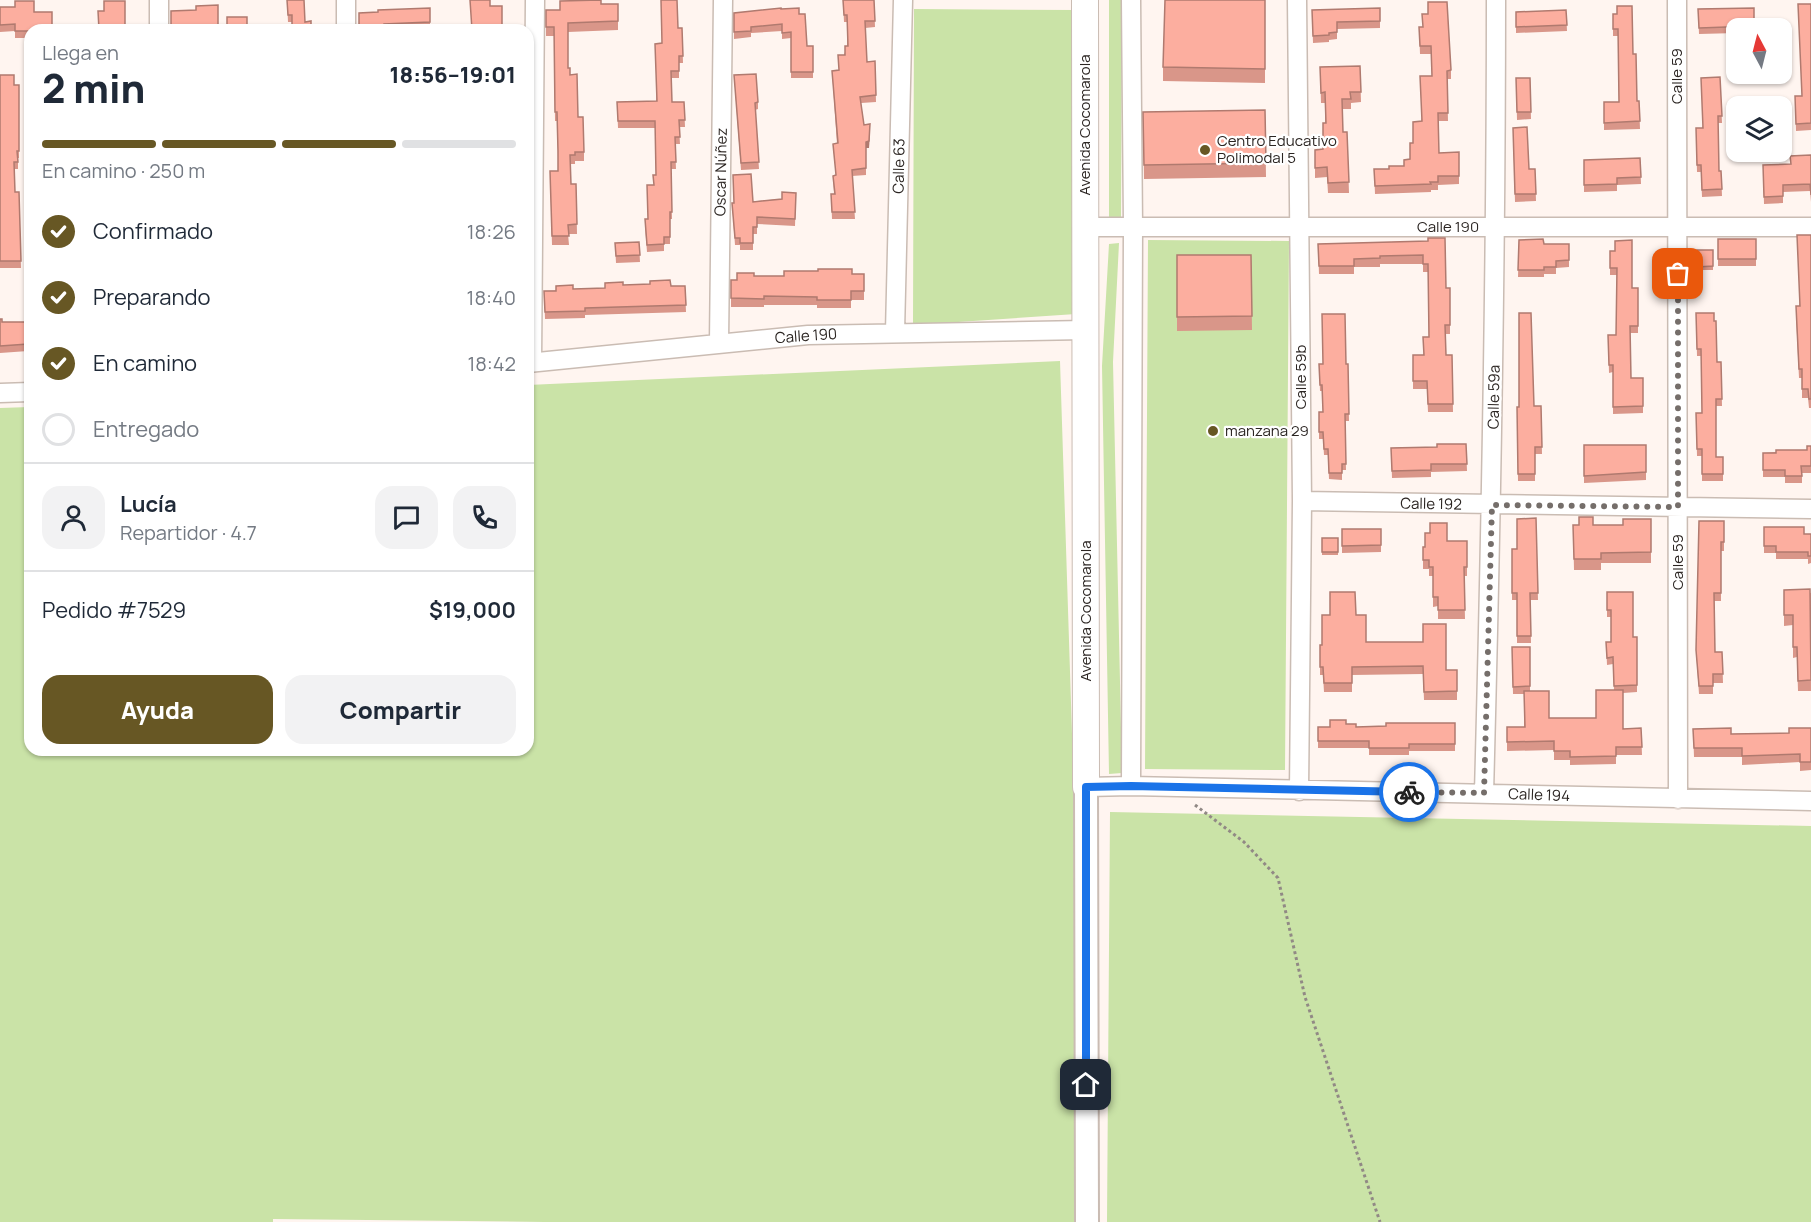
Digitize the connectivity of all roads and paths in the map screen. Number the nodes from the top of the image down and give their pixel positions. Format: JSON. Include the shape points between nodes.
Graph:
{"nodes":[{"id":1,"x":159,"y":0,"type":"edge"},
{"id":2,"x":346,"y":0,"type":"edge"},
{"id":3,"x":535,"y":0,"type":"edge"},
{"id":4,"x":723,"y":0,"type":"edge"},
{"id":5,"x":903,"y":0,"type":"edge"},
{"id":6,"x":1085,"y":0,"type":"edge"},
{"id":7,"x":1131,"y":0,"type":"edge"},
{"id":8,"x":1298,"y":0,"type":"edge"},
{"id":9,"x":1496,"y":0,"type":"edge"},
{"id":10,"x":1677,"y":0,"type":"edge"},
{"id":11,"x":159,"y":24,"type":"edge"},
{"id":12,"x":346,"y":24,"type":"edge"},
{"id":13,"x":534,"y":72,"type":"edge"},
{"id":14,"x":1133,"y":226,"type":"junction"},
{"id":15,"x":1300,"y":226,"type":"junction"},
{"id":16,"x":1085,"y":227,"type":"junction"},
{"id":17,"x":1496,"y":227,"type":"junction"},
{"id":18,"x":1677,"y":227,"type":"junction"},
{"id":19,"x":1811,"y":227,"type":"edge"},
{"id":20,"x":1085,"y":330,"type":"junction"},
{"id":21,"x":895,"y":333,"type":"junction"},
{"id":22,"x":719,"y":343,"type":"junction"},
{"id":23,"x":534,"y":362,"type":"edge"},
{"id":24,"x":24,"y":392,"type":"edge"},
{"id":25,"x":0,"y":393,"type":"edge"},
{"id":26,"x":1302,"y":501,"type":"junction"},
{"id":27,"x":1492,"y":505,"type":"junction"},
{"id":28,"x":1678,"y":507,"type":"junction"},
{"id":29,"x":1811,"y":509,"type":"edge"},
{"id":30,"x":1131,"y":786,"type":"junction"},
{"id":31,"x":1086,"y":787,"type":"junction"},
{"id":32,"x":1172,"y":788,"type":"junction"},
{"id":33,"x":1299,"y":791,"type":"junction"},
{"id":34,"x":1484,"y":793,"type":"junction"},
{"id":35,"x":1678,"y":799,"type":"junction"},
{"id":36,"x":1811,"y":801,"type":"edge"},
{"id":37,"x":1087,"y":1222,"type":"edge"},
{"id":38,"x":1380,"y":1222,"type":"edge"}],
"edges":[{"from":1,"to":11,"type":"street"},
{"from":2,"to":12,"type":"street"},
{"from":3,"to":13,"type":"street"},
{"from":4,"to":22,"type":"street","name":"Oscar Núñez"},
{"from":5,"to":21,"type":"street","name":"Calle 63"},
{"from":6,"to":16,"type":"main road","name":"Avenida Cocomarola"},
{"from":7,"to":14,"type":"street"},
{"from":8,"to":15,"type":"street","name":"Calle 59b"},
{"from":9,"to":17,"type":"street","name":"Calle 59a"},
{"from":10,"to":18,"type":"street","name":"Calle 59"},
{"from":14,"to":15,"type":"street","name":"Calle 190"},
{"from":14,"to":16,"type":"street","name":"Calle 190"},
{"from":14,"to":30,"type":"street"},
{"from":15,"to":17,"type":"street","name":"Calle 190"},
{"from":15,"to":26,"type":"street","name":"Calle 59b"},
{"from":16,"to":20,"type":"main road","name":"Avenida Cocomarola"},
{"from":17,"to":18,"type":"street","name":"Calle 190"},
{"from":17,"to":27,"type":"street","name":"Calle 59a"},
{"from":18,"to":19,"type":"street","name":"Calle 190"},
{"from":18,"to":28,"type":"street","name":"Calle 59"},
{"from":20,"to":21,"type":"street","name":"Calle 190"},
{"from":20,"to":31,"type":"main road","name":"Avenida Cocomarola"},
{"from":21,"to":22,"type":"street","name":"Calle 190"},
{"from":22,"to":23,"type":"street","name":"Calle 190"},
{"from":24,"to":25,"type":"street"},
{"from":26,"to":27,"type":"street","name":"Calle 192"},
{"from":26,"to":33,"type":"street","name":"Calle 59b"},
{"from":27,"to":28,"type":"street","name":"Calle 192"},
{"from":27,"to":34,"type":"street","name":"Calle 59a"},
{"from":28,"to":29,"type":"street","name":"Calle 192"},
{"from":28,"to":35,"type":"street","name":"Calle 59"},
{"from":30,"to":31,"type":"street","name":"Calle 194"},
{"from":30,"to":32,"type":"street","name":"Calle 194"},
{"from":31,"to":37,"type":"street","name":"Avenida Cocomarola"},
{"from":32,"to":33,"type":"street","name":"Calle 194"},
{"from":32,"to":38,"type":"path","via":[[1244,842],[1278,878],[1305,997]]},
{"from":33,"to":34,"type":"street","name":"Calle 194"},
{"from":34,"to":35,"type":"street","name":"Calle 194"},
{"from":35,"to":36,"type":"street","name":"Calle 194"}]}
